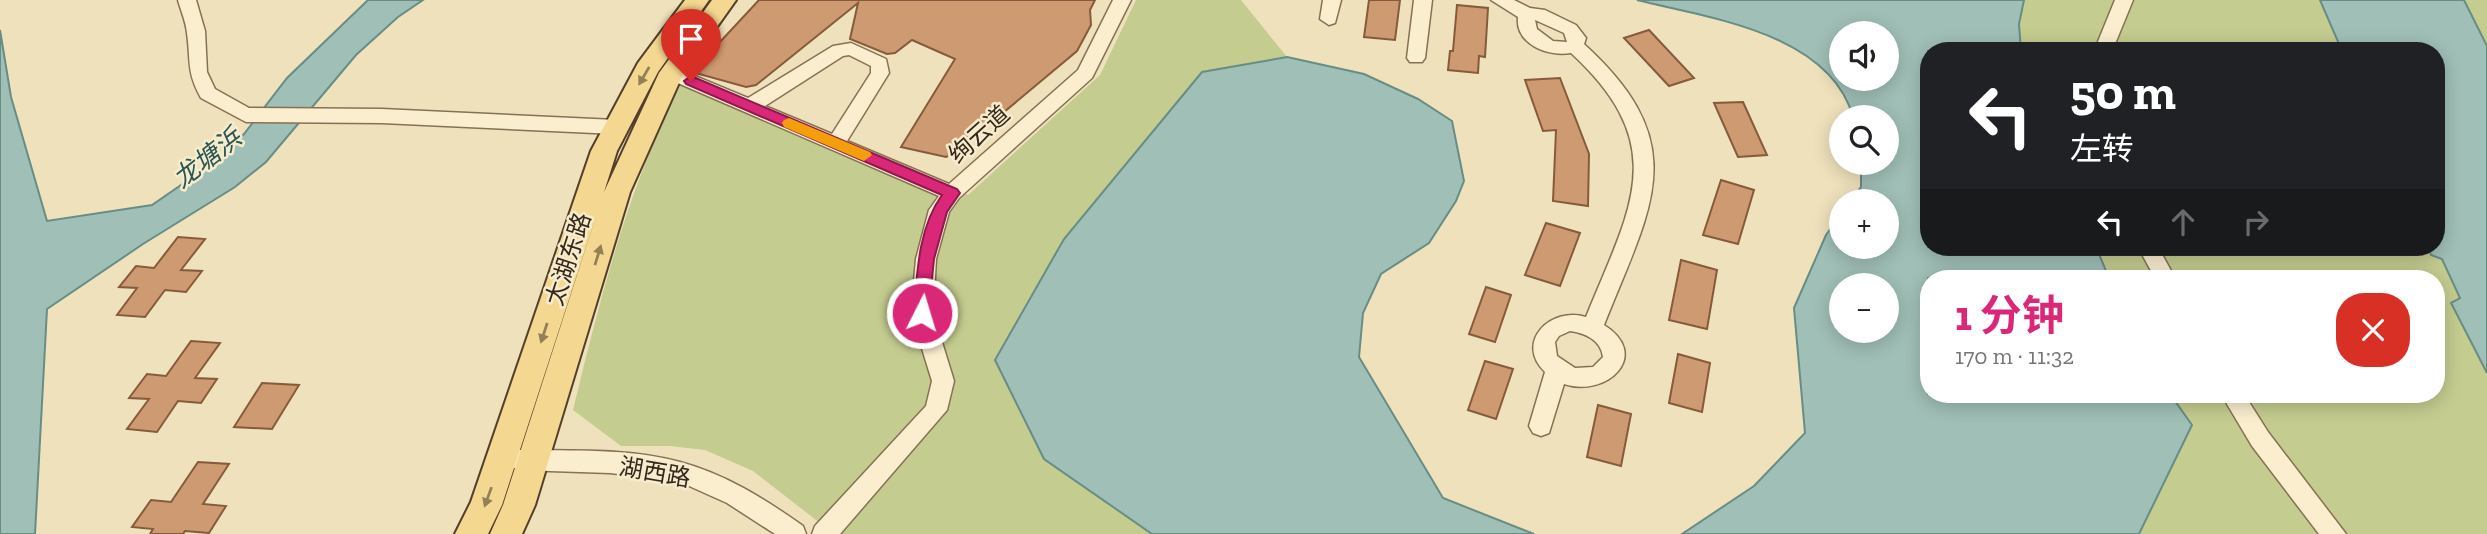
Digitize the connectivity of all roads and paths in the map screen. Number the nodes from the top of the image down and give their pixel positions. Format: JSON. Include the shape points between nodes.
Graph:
{"nodes":[{"id":1,"x":187,"y":0,"type":"edge"},
{"id":2,"x":696,"y":0,"type":"edge"},
{"id":3,"x":724,"y":0,"type":"edge"},
{"id":4,"x":1122,"y":0,"type":"edge"},
{"id":5,"x":1332,"y":0,"type":"edge"},
{"id":6,"x":1423,"y":0,"type":"edge"},
{"id":7,"x":1500,"y":0,"type":"edge"},
{"id":8,"x":2124,"y":0,"type":"edge"},
{"id":9,"x":1527,"y":14,"type":"junction"},
{"id":10,"x":1329,"y":19,"type":"dead end"},
{"id":11,"x":2107,"y":42,"type":"edge"},
{"id":12,"x":1575,"y":46,"type":"junction"},
{"id":13,"x":1416,"y":58,"type":"dead end"},
{"id":14,"x":671,"y":73,"type":"junction"},
{"id":15,"x":750,"y":106,"type":"junction"},
{"id":16,"x":615,"y":127,"type":"junction"},
{"id":17,"x":836,"y":143,"type":"junction"},
{"id":18,"x":952,"y":193,"type":"junction"},
{"id":19,"x":1593,"y":326,"type":"junction"},
{"id":20,"x":1557,"y":370,"type":"junction"},
{"id":21,"x":2238,"y":403,"type":"edge"},
{"id":22,"x":1541,"y":426,"type":"dead end"},
{"id":23,"x":502,"y":459,"type":"junction"},
{"id":24,"x":534,"y":461,"type":"junction"},
{"id":25,"x":471,"y":534,"type":"edge"},
{"id":26,"x":506,"y":534,"type":"edge"},
{"id":27,"x":794,"y":534,"type":"edge"},
{"id":28,"x":824,"y":534,"type":"edge"},
{"id":29,"x":2334,"y":534,"type":"edge"}],
"edges":[{"from":1,"to":16,"type":"street","via":[[196,32],[198,72],[208,93],[246,115]]},
{"from":2,"to":16,"type":"main road","name":"太湖东路","one_way":true,"via":[[647,69]]},
{"from":3,"to":14,"type":"main road","name":"太湖东路"},
{"from":4,"to":18,"type":"street","name":"绚云道","via":[[1085,74]]},
{"from":5,"to":10,"type":"street"},
{"from":6,"to":13,"type":"street"},
{"from":7,"to":9,"type":"street"},
{"from":8,"to":11,"type":"street"},
{"from":9,"to":12,"type":"street","via":[[1538,14],[1570,29],[1577,38]]},
{"from":9,"to":12,"type":"street","via":[[1526,26],[1536,40],[1565,49]]},
{"from":12,"to":19,"type":"street","via":[[1627,104],[1644,147],[1647,171],[1644,198]]},
{"from":14,"to":15,"type":"street"},
{"from":24,"to":14,"type":"main road","name":"太湖东路","one_way":true,"via":[[617,192]]},
{"from":15,"to":17,"type":"street"},
{"from":15,"to":17,"type":"street","via":[[839,50],[851,49],[880,63],[880,74]]},
{"from":16,"to":23,"type":"main road","name":"太湖东路","one_way":true},
{"from":17,"to":18,"type":"street"},
{"from":18,"to":28,"type":"street","name":"绚云道","via":[[939,210],[926,259],[922,313],[943,381],[936,410]]},
{"from":19,"to":20,"type":"street","via":[[1568,322],[1547,332],[1543,351]]},
{"from":19,"to":20,"type":"street","via":[[1612,346],[1608,369],[1583,378]]},
{"from":20,"to":22,"type":"street"},
{"from":21,"to":29,"type":"street"},
{"from":23,"to":24,"type":"street","name":"湖西路"},
{"from":23,"to":25,"type":"main road","name":"太湖东路","one_way":true},
{"from":24,"to":26,"type":"main road","name":"太湖东路"},
{"from":24,"to":27,"type":"street","name":"湖西路","via":[[637,465],[695,476],[755,506]]}]}
